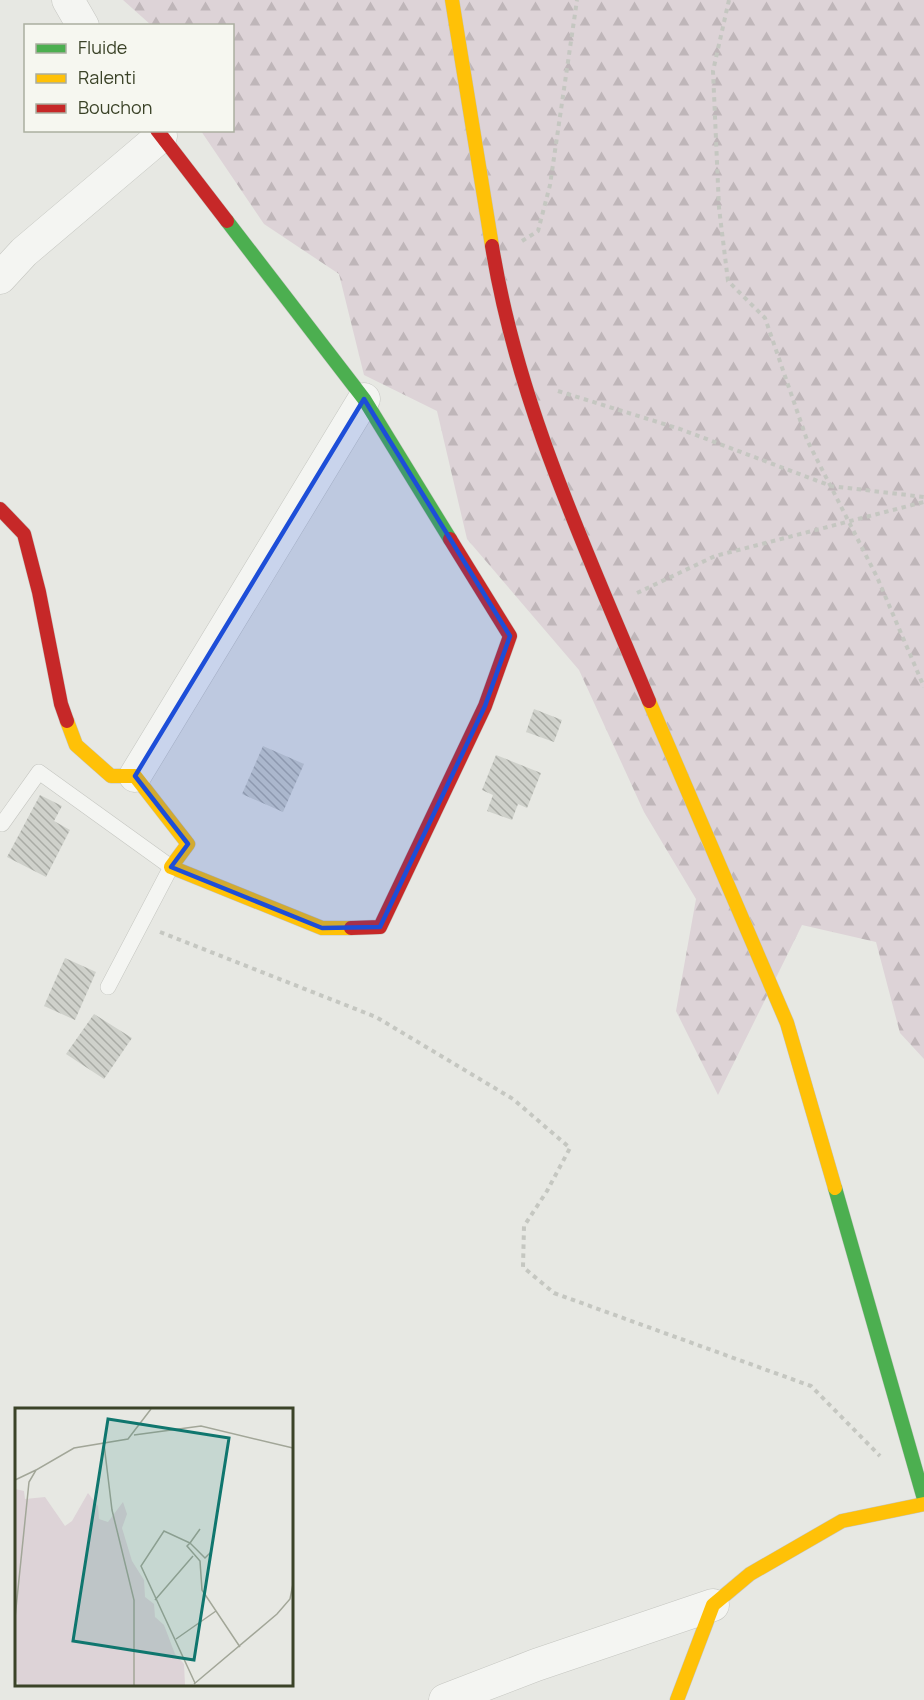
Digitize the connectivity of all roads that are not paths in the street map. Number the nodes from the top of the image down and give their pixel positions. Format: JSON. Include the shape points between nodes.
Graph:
{"nodes":[{"id":1,"x":68,"y":0,"type":"edge"},
{"id":2,"x":452,"y":0,"type":"edge"},
{"id":3,"x":82,"y":24,"type":"edge"},
{"id":4,"x":159,"y":133,"type":"edge"},
{"id":5,"x":0,"y":278,"type":"edge"},
{"id":6,"x":364,"y":399,"type":"junction"},
{"id":7,"x":0,"y":509,"type":"edge"},
{"id":8,"x":135,"y":776,"type":"junction"},
{"id":9,"x":2,"y":824,"type":"dead end"},
{"id":10,"x":171,"y":867,"type":"junction"},
{"id":11,"x":108,"y":987,"type":"dead end"},
{"id":12,"x":924,"y":1501,"type":"edge"},
{"id":13,"x":712,"y":1605,"type":"junction"},
{"id":14,"x":445,"y":1700,"type":"edge"},
{"id":15,"x":677,"y":1700,"type":"edge"}],
"edges":[{"from":1,"to":3,"type":"street"},
{"from":2,"to":12,"type":"street","via":[[494,259],[521,379],[544,447],[667,746],[788,1023]]},
{"from":4,"to":5,"type":"street","via":[[24,252]]},
{"from":4,"to":6,"type":"street"},
{"from":6,"to":8,"type":"street"},
{"from":6,"to":10,"type":"street","via":[[510,636],[485,706],[380,927],[322,928]]},
{"from":7,"to":8,"type":"street","via":[[24,534],[61,704],[76,745],[111,777]]},
{"from":8,"to":10,"type":"street","via":[[188,844]]},
{"from":9,"to":10,"type":"lane","via":[[39,772]]},
{"from":10,"to":11,"type":"lane"},
{"from":12,"to":13,"type":"street","via":[[842,1521],[750,1574]]},
{"from":13,"to":14,"type":"street"},
{"from":13,"to":15,"type":"street"}]}
